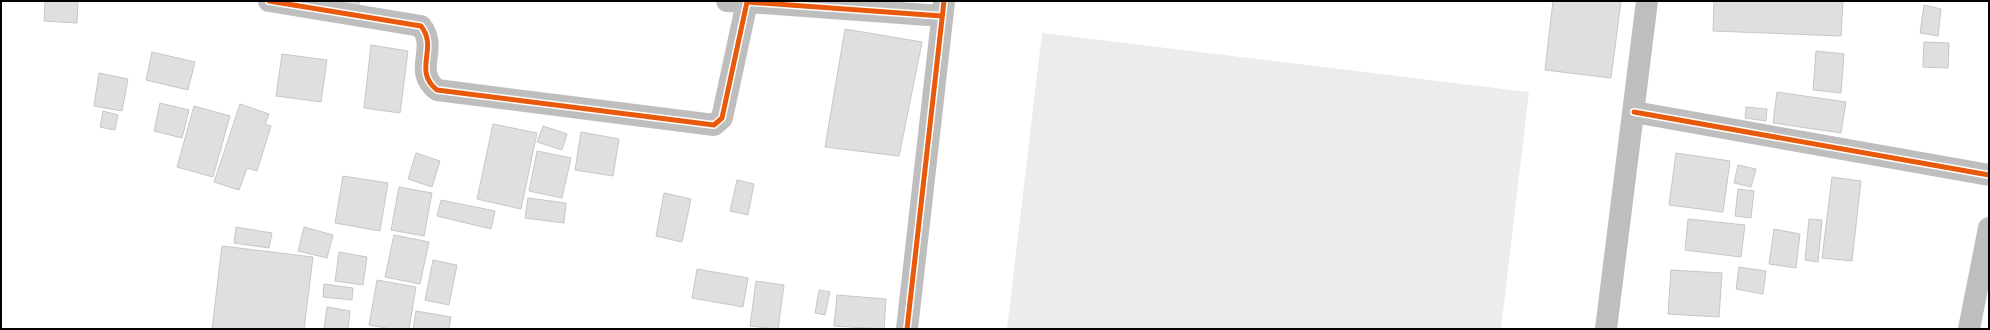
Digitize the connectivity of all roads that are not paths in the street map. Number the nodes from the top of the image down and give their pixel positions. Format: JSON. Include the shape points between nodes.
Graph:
{"nodes":[{"id":1,"x":269,"y":1,"type":"edge"},
{"id":2,"x":1647,"y":1,"type":"edge"},
{"id":3,"x":737,"y":2,"type":"edge"},
{"id":4,"x":943,"y":8,"type":"edge"},
{"id":5,"x":1634,"y":112,"type":"junction"},
{"id":6,"x":1989,"y":175,"type":"edge"},
{"id":7,"x":1989,"y":228,"type":"edge"},
{"id":8,"x":907,"y":329,"type":"edge"},
{"id":9,"x":1606,"y":329,"type":"edge"},
{"id":10,"x":1969,"y":329,"type":"edge"}],
"edges":[{"from":1,"to":3,"type":"street","via":[[421,26],[428,40],[425,76],[437,90],[714,125],[722,118]]},
{"from":2,"to":5,"type":"street"},
{"from":3,"to":4,"type":"street"},
{"from":4,"to":8,"type":"street"},
{"from":5,"to":6,"type":"street"},
{"from":5,"to":9,"type":"street"},
{"from":7,"to":10,"type":"street"}]}
